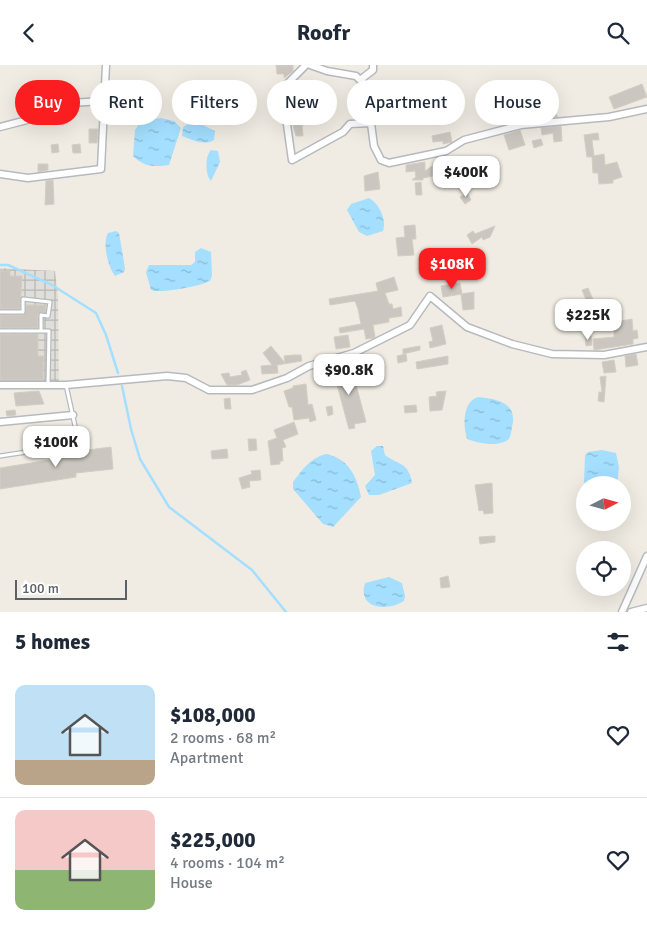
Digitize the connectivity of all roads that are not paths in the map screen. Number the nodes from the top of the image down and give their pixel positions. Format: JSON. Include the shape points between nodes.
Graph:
{"nodes":[{"id":1,"x":106,"y":65,"type":"edge"},
{"id":2,"x":306,"y":65,"type":"edge"},
{"id":3,"x":310,"y":65,"type":"edge"},
{"id":4,"x":373,"y":65,"type":"edge"},
{"id":5,"x":360,"y":79,"type":"joint"},
{"id":6,"x":105,"y":80,"type":"edge"},
{"id":7,"x":90,"y":102,"type":"edge"},
{"id":8,"x":647,"y":109,"type":"edge"},
{"id":9,"x":102,"y":125,"type":"edge"},
{"id":10,"x":349,"y":125,"type":"edge"},
{"id":11,"x":370,"y":125,"type":"edge"},
{"id":12,"x":0,"y":127,"type":"edge"},
{"id":13,"x":0,"y":174,"type":"edge"},
{"id":14,"x":0,"y":313,"type":"edge"},
{"id":15,"x":0,"y":331,"type":"edge"},
{"id":16,"x":41,"y":331,"type":"junction"},
{"id":17,"x":647,"y":347,"type":"edge"},
{"id":18,"x":0,"y":385,"type":"edge"},
{"id":19,"x":48,"y":385,"type":"junction"},
{"id":20,"x":66,"y":385,"type":"junction"},
{"id":21,"x":73,"y":415,"type":"junction"},
{"id":22,"x":0,"y":422,"type":"edge"},
{"id":23,"x":0,"y":455,"type":"edge"},
{"id":24,"x":647,"y":556,"type":"edge"},
{"id":25,"x":647,"y":608,"type":"edge"},
{"id":26,"x":622,"y":612,"type":"edge"},
{"id":27,"x":631,"y":612,"type":"edge"}],
"edges":[{"from":1,"to":6,"type":"street"},
{"from":2,"to":10,"type":"street","via":[[282,89],[292,160],[343,132]]},
{"from":3,"to":5,"type":"street","via":[[356,75]]},
{"from":4,"to":5,"type":"street","via":[[373,70]]},
{"from":7,"to":12,"type":"street","via":[[54,104],[27,120]]},
{"from":8,"to":11,"type":"street","via":[[586,120],[522,125],[464,140],[446,151],[389,163],[381,161]]},
{"from":9,"to":13,"type":"street","via":[[101,169],[28,178]]},
{"from":14,"to":16,"type":"lane","via":[[23,312],[23,299],[50,302],[48,316],[41,315]]},
{"from":15,"to":16,"type":"lane"},
{"from":16,"to":19,"type":"lane","via":[[48,331]]},
{"from":17,"to":20,"type":"street","via":[[604,355],[552,354],[512,344],[467,327],[430,296],[410,325],[354,353],[309,366],[287,378],[252,390],[209,390],[186,378],[166,376]]},
{"from":18,"to":19,"type":"street"},
{"from":19,"to":20,"type":"street"},
{"from":20,"to":21,"type":"lane"},
{"from":21,"to":22,"type":"street"},
{"from":21,"to":23,"type":"lane","via":[[79,444]]},
{"from":24,"to":26,"type":"street"},
{"from":25,"to":27,"type":"street"}]}
